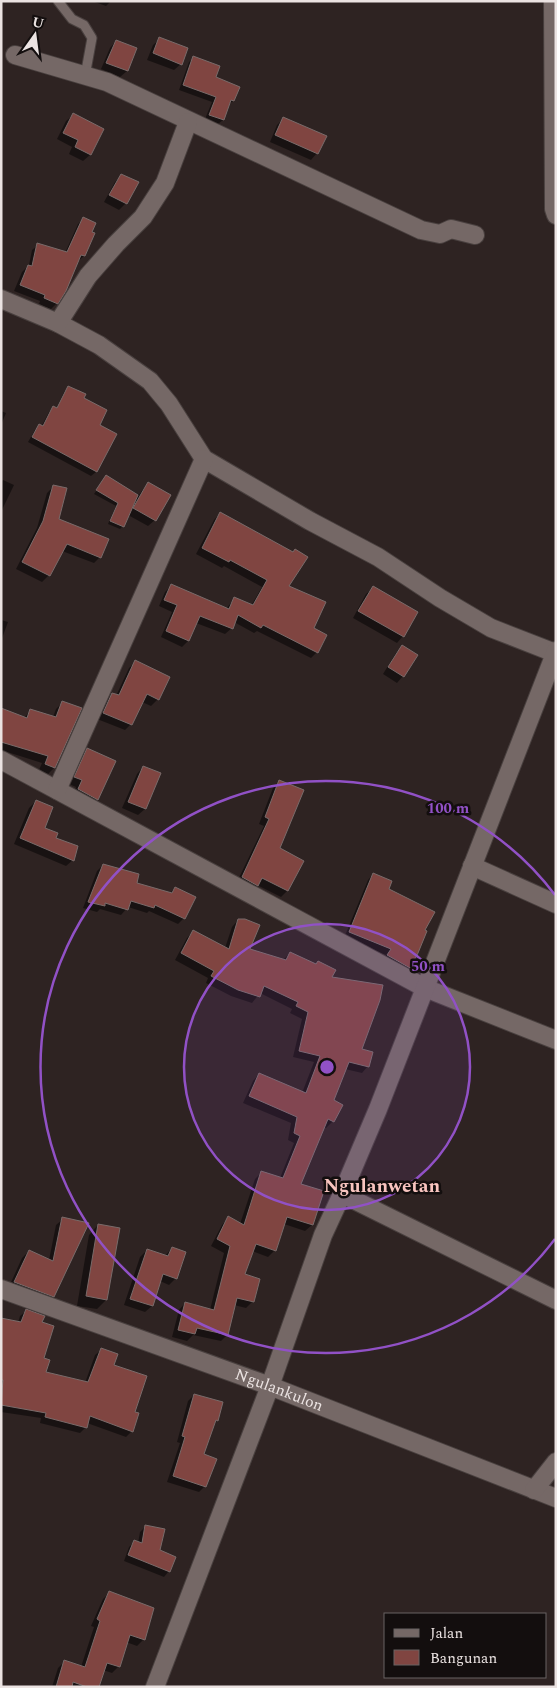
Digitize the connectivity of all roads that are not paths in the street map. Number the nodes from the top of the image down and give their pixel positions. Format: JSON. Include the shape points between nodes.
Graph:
{"nodes":[{"id":1,"x":58,"y":1,"type":"edge"},
{"id":2,"x":553,"y":1,"type":"edge"},
{"id":3,"x":15,"y":55,"type":"dead end"},
{"id":4,"x":85,"y":76,"type":"junction"},
{"id":5,"x":188,"y":122,"type":"junction"},
{"id":6,"x":556,"y":215,"type":"edge"},
{"id":7,"x":475,"y":235,"type":"dead end"},
{"id":8,"x":1,"y":299,"type":"edge"},
{"id":9,"x":58,"y":323,"type":"junction"},
{"id":10,"x":204,"y":459,"type":"junction"},
{"id":11,"x":555,"y":652,"type":"edge"},
{"id":12,"x":1,"y":760,"type":"edge"},
{"id":13,"x":57,"y":790,"type":"junction"},
{"id":14,"x":472,"y":866,"type":"junction"},
{"id":15,"x":556,"y":904,"type":"edge"},
{"id":16,"x":426,"y":988,"type":"junction"},
{"id":17,"x":556,"y":1040,"type":"edge"},
{"id":18,"x":342,"y":1194,"type":"junction"},
{"id":19,"x":1,"y":1289,"type":"edge"},
{"id":20,"x":556,"y":1300,"type":"edge"},
{"id":21,"x":270,"y":1386,"type":"junction"},
{"id":22,"x":556,"y":1462,"type":"edge"},
{"id":23,"x":534,"y":1490,"type":"junction"},
{"id":24,"x":556,"y":1498,"type":"edge"},
{"id":25,"x":155,"y":1687,"type":"edge"}],
"edges":[{"from":1,"to":4,"type":"lane","via":[[72,19],[84,25],[92,38]]},
{"from":2,"to":6,"type":"street"},
{"from":3,"to":4,"type":"street"},
{"from":4,"to":5,"type":"street","via":[[107,82]]},
{"from":5,"to":7,"type":"street","via":[[421,230],[440,234],[452,229]]},
{"from":5,"to":9,"type":"street","via":[[165,183],[143,217],[88,276]]},
{"from":8,"to":9,"type":"street"},
{"from":9,"to":10,"type":"street","via":[[99,345],[150,382],[169,404]]},
{"from":10,"to":11,"type":"street","via":[[378,557],[491,628]]},
{"from":10,"to":13,"type":"street"},
{"from":11,"to":14,"type":"street"},
{"from":12,"to":13,"type":"street"},
{"from":13,"to":16,"type":"street"},
{"from":14,"to":15,"type":"street"},
{"from":14,"to":16,"type":"street"},
{"from":16,"to":17,"type":"street"},
{"from":16,"to":18,"type":"street"},
{"from":18,"to":20,"type":"street"},
{"from":18,"to":21,"type":"street","via":[[323,1235]]},
{"from":19,"to":21,"type":"street","name":"Ngulankulon"},
{"from":21,"to":23,"type":"street","name":"Ngulankulon"},
{"from":21,"to":25,"type":"street"},
{"from":22,"to":23,"type":"street"},
{"from":23,"to":24,"type":"street","name":"Ngulankulon"}]}
